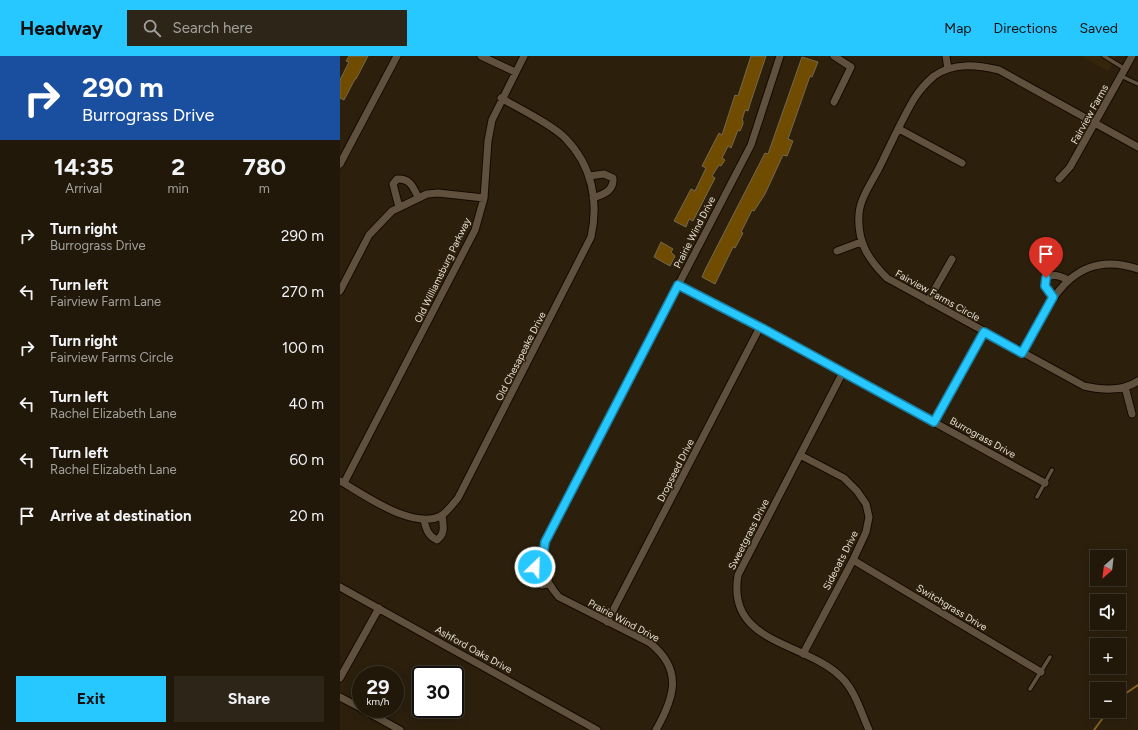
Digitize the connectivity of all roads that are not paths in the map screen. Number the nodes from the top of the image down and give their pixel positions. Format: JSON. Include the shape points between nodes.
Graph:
{"nodes":[{"id":1,"x":397,"y":56,"type":"edge"},
{"id":2,"x":481,"y":56,"type":"edge"},
{"id":3,"x":524,"y":56,"type":"edge"},
{"id":4,"x":780,"y":56,"type":"edge"},
{"id":5,"x":834,"y":56,"type":"edge"},
{"id":6,"x":946,"y":56,"type":"edge"},
{"id":7,"x":1104,"y":56,"type":"edge"},
{"id":8,"x":1132,"y":56,"type":"edge"},
{"id":9,"x":948,"y":69,"type":"junction"},
{"id":10,"x":515,"y":72,"type":"junction"},
{"id":11,"x":1123,"y":72,"type":"junction"},
{"id":12,"x":1138,"y":84,"type":"edge"},
{"id":13,"x":501,"y":98,"type":"junction"},
{"id":14,"x":834,"y":102,"type":"dead end"},
{"id":15,"x":1095,"y":123,"type":"junction"},
{"id":16,"x":899,"y":129,"type":"junction"},
{"id":17,"x":1138,"y":147,"type":"edge"},
{"id":18,"x":340,"y":164,"type":"edge"},
{"id":19,"x":962,"y":164,"type":"dead end"},
{"id":20,"x":589,"y":176,"type":"junction"},
{"id":21,"x":1059,"y":178,"type":"dead end"},
{"id":22,"x":418,"y":197,"type":"junction"},
{"id":23,"x":484,"y":198,"type":"junction"},
{"id":24,"x":593,"y":198,"type":"junction"},
{"id":25,"x":399,"y":207,"type":"junction"},
{"id":26,"x":861,"y":242,"type":"junction"},
{"id":27,"x":837,"y":251,"type":"dead end"},
{"id":28,"x":952,"y":259,"type":"dead end"},
{"id":29,"x":1138,"y":269,"type":"edge"},
{"id":30,"x":1068,"y":280,"type":"junction"},
{"id":31,"x":678,"y":285,"type":"junction"},
{"id":32,"x":340,"y":291,"type":"edge"},
{"id":33,"x":1053,"y":297,"type":"junction"},
{"id":34,"x":928,"y":301,"type":"junction"},
{"id":35,"x":760,"y":327,"type":"junction"},
{"id":36,"x":984,"y":332,"type":"junction"},
{"id":37,"x":1022,"y":353,"type":"junction"},
{"id":38,"x":843,"y":372,"type":"junction"},
{"id":39,"x":1138,"y":381,"type":"edge"},
{"id":40,"x":1125,"y":387,"type":"junction"},
{"id":41,"x":1132,"y":414,"type":"dead end"},
{"id":42,"x":934,"y":422,"type":"junction"},
{"id":43,"x":800,"y":455,"type":"junction"},
{"id":44,"x":1052,"y":470,"type":"dead end"},
{"id":45,"x":342,"y":482,"type":"edge"},
{"id":46,"x":1045,"y":483,"type":"junction"},
{"id":47,"x":1037,"y":497,"type":"dead end"},
{"id":48,"x":442,"y":515,"type":"junction"},
{"id":49,"x":424,"y":520,"type":"junction"},
{"id":50,"x":853,"y":560,"type":"junction"},
{"id":51,"x":542,"y":562,"type":"junction"},
{"id":52,"x":548,"y":584,"type":"junction"},
{"id":53,"x":340,"y":586,"type":"edge"},
{"id":54,"x":379,"y":608,"type":"junction"},
{"id":55,"x":607,"y":622,"type":"junction"},
{"id":56,"x":803,"y":654,"type":"junction"},
{"id":57,"x":1050,"y":656,"type":"dead end"},
{"id":58,"x":1041,"y":672,"type":"junction"},
{"id":59,"x":340,"y":678,"type":"edge"},
{"id":60,"x":1030,"y":689,"type":"dead end"},
{"id":61,"x":340,"y":697,"type":"edge"},
{"id":62,"x":352,"y":704,"type":"edge"},
{"id":63,"x":378,"y":718,"type":"edge"},
{"id":64,"x":400,"y":730,"type":"edge"},
{"id":65,"x":597,"y":730,"type":"edge"},
{"id":66,"x":656,"y":730,"type":"edge"},
{"id":67,"x":869,"y":730,"type":"edge"}],
"edges":[{"from":1,"to":18,"type":"street"},
{"from":2,"to":10,"type":"street"},
{"from":3,"to":10,"type":"street","name":"Old Williamsburg Parkway"},
{"from":4,"to":31,"type":"street","name":"Prairie Wind Drive","via":[[751,145]]},
{"from":5,"to":14,"type":"street","via":[[851,67]]},
{"from":6,"to":9,"type":"street"},
{"from":7,"to":11,"type":"lane"},
{"from":8,"to":11,"type":"street","name":"Fairview Farms"},
{"from":9,"to":15,"type":"street","name":"Fairview Farms Circle","via":[[977,65],[999,70]]},
{"from":9,"to":16,"type":"street","name":"Fairview Farms Circle","via":[[923,86],[914,98]]},
{"from":10,"to":13,"type":"street","name":"Old Williamsburg Parkway"},
{"from":11,"to":12,"type":"lane"},
{"from":11,"to":15,"type":"street","name":"Fairview Farms"},
{"from":13,"to":20,"type":"street","name":"Old Chesapeake Drive","via":[[565,138],[582,159]]},
{"from":13,"to":23,"type":"street","name":"Old Williamsburg Parkway","via":[[492,120],[488,141]]},
{"from":15,"to":17,"type":"street","name":"Fairview Farms Circle"},
{"from":15,"to":21,"type":"street","name":"Fairview Farms","via":[[1070,167]]},
{"from":16,"to":19,"type":"street"},
{"from":16,"to":26,"type":"street","name":"Fairview Farms Circle","via":[[859,213]]},
{"from":20,"to":24,"type":"street","name":"Old Chesapeake Drive","via":[[593,184]]},
{"from":20,"to":24,"type":"street","via":[[604,174],[613,178],[610,191]]},
{"from":22,"to":23,"type":"street","via":[[438,193]]},
{"from":22,"to":25,"type":"street"},
{"from":22,"to":25,"type":"street","via":[[409,181],[404,178],[397,179],[393,184]]},
{"from":23,"to":45,"type":"street","name":"Old Williamsburg Parkway","via":[[475,230]]},
{"from":24,"to":48,"type":"street","name":"Old Chesapeake Drive","via":[[595,221],[584,253],[458,498]]},
{"from":25,"to":32,"type":"street","via":[[381,221],[369,235]]},
{"from":26,"to":27,"type":"street"},
{"from":26,"to":34,"type":"street","name":"Fairview Farms Circle","via":[[870,262],[887,278]]},
{"from":28,"to":34,"type":"street"},
{"from":29,"to":30,"type":"street","via":[[1122,264],[1104,263],[1079,271]]},
{"from":30,"to":33,"type":"street"},
{"from":30,"to":33,"type":"street","via":[[1058,276],[1046,278],[1045,286]]},
{"from":31,"to":35,"type":"street","name":"Burrograss Drive"},
{"from":31,"to":51,"type":"street","name":"Prairie Wind Drive","via":[[545,542]]},
{"from":33,"to":37,"type":"street"},
{"from":34,"to":36,"type":"street","name":"Fairview Farms Circle"},
{"from":35,"to":38,"type":"street","name":"Burrograss Drive"},
{"from":35,"to":55,"type":"street","name":"Dropseed Drive"},
{"from":36,"to":37,"type":"street","name":"Fairview Farms Circle"},
{"from":36,"to":42,"type":"street"},
{"from":37,"to":40,"type":"street","name":"Fairview Farms Circle","via":[[1084,386],[1099,389]]},
{"from":38,"to":42,"type":"street","name":"Burrograss Drive"},
{"from":38,"to":43,"type":"street","name":"Sweetgrass Drive"},
{"from":39,"to":40,"type":"street","name":"Fairview Farms Circle"},
{"from":40,"to":41,"type":"street"},
{"from":42,"to":46,"type":"street","name":"Burrograss Drive"},
{"from":43,"to":50,"type":"street","name":"Sideoats Drive","via":[[844,478],[857,490],[866,504],[869,517],[866,532]]},
{"from":43,"to":56,"type":"street","name":"Sweetgrass Drive","via":[[738,575],[736,587],[739,606],[749,624],[759,633]]},
{"from":44,"to":46,"type":"lane"},
{"from":45,"to":49,"type":"street","via":[[404,516]]},
{"from":46,"to":47,"type":"lane"},
{"from":48,"to":49,"type":"street"},
{"from":48,"to":49,"type":"street","via":[[444,529],[437,540],[428,532]]},
{"from":50,"to":56,"type":"street","name":"Sideoats Drive"},
{"from":50,"to":58,"type":"street","name":"Switchgrass Drive"},
{"from":51,"to":52,"type":"street","name":"Prairie Wind Drive"},
{"from":51,"to":52,"type":"street","name":"Prairie Wind Drive","via":[[531,572],[530,577],[534,583]]},
{"from":52,"to":55,"type":"street","name":"Prairie Wind Drive","via":[[559,597]]},
{"from":53,"to":54,"type":"street","name":"Ashford Oaks Drive"},
{"from":54,"to":59,"type":"street"},
{"from":54,"to":65,"type":"street","name":"Ashford Oaks Drive"},
{"from":55,"to":66,"type":"street","name":"Prairie Wind Drive","via":[[660,651],[672,673],[672,698]]},
{"from":56,"to":67,"type":"street","name":"Sweetgrass Drive","via":[[830,668],[842,678],[852,692]]},
{"from":57,"to":58,"type":"lane"},
{"from":58,"to":60,"type":"lane"},
{"from":61,"to":62,"type":"street"},
{"from":63,"to":64,"type":"street"}]}
